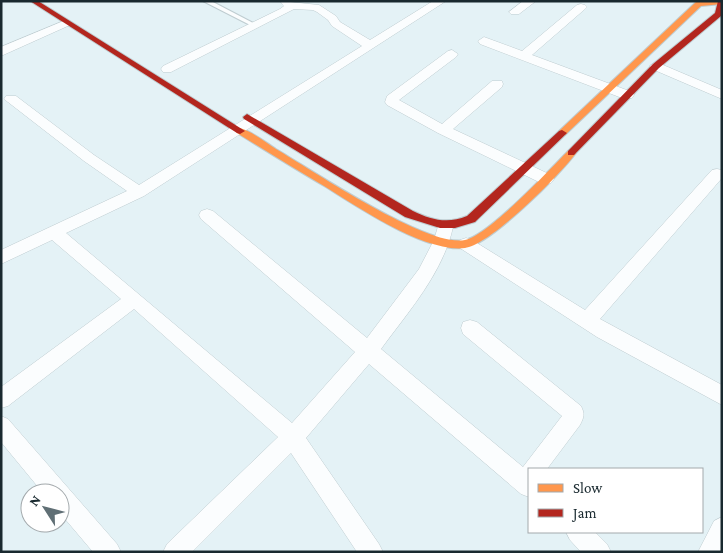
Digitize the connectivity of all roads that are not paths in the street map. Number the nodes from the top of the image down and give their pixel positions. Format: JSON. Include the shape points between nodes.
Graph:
{"nodes":[{"id":1,"x":32,"y":1,"type":"edge"},
{"id":2,"x":54,"y":1,"type":"edge"},
{"id":3,"x":206,"y":1,"type":"edge"},
{"id":4,"x":441,"y":1,"type":"edge"},
{"id":5,"x":531,"y":1,"type":"edge"},
{"id":6,"x":722,"y":2,"type":"edge"},
{"id":7,"x":697,"y":3,"type":"edge"},
{"id":8,"x":287,"y":4,"type":"edge"},
{"id":9,"x":581,"y":7,"type":"dead end"},
{"id":10,"x":516,"y":12,"type":"dead end"},
{"id":11,"x":79,"y":16,"type":"dead end"},
{"id":12,"x":66,"y":23,"type":"junction"},
{"id":13,"x":254,"y":25,"type":"junction"},
{"id":14,"x":484,"y":40,"type":"dead end"},
{"id":15,"x":371,"y":46,"type":"junction"},
{"id":16,"x":1,"y":52,"type":"edge"},
{"id":17,"x":452,"y":54,"type":"dead end"},
{"id":18,"x":524,"y":56,"type":"junction"},
{"id":19,"x":656,"y":66,"type":"junction"},
{"id":20,"x":167,"y":69,"type":"dead end"},
{"id":21,"x":497,"y":84,"type":"dead end"},
{"id":22,"x":609,"y":88,"type":"junction"},
{"id":23,"x":627,"y":95,"type":"junction"},
{"id":24,"x":722,"y":95,"type":"edge"},
{"id":25,"x":11,"y":99,"type":"dead end"},
{"id":26,"x":235,"y":110,"type":"dead end"},
{"id":27,"x":245,"y":124,"type":"junction"},
{"id":28,"x":442,"y":130,"type":"junction"},
{"id":29,"x":525,"y":168,"type":"junction"},
{"id":30,"x":717,"y":174,"type":"dead end"},
{"id":31,"x":546,"y":179,"type":"junction"},
{"id":32,"x":139,"y":192,"type":"junction"},
{"id":33,"x":207,"y":214,"type":"dead end"},
{"id":34,"x":53,"y":232,"type":"junction"},
{"id":35,"x":444,"y":233,"type":"junction"},
{"id":36,"x":466,"y":244,"type":"junction"},
{"id":37,"x":1,"y":258,"type":"edge"},
{"id":38,"x":134,"y":299,"type":"junction"},
{"id":39,"x":587,"y":320,"type":"junction"},
{"id":40,"x":470,"y":328,"type":"dead end"},
{"id":41,"x":369,"y":350,"type":"junction"},
{"id":42,"x":722,"y":396,"type":"edge"},
{"id":43,"x":1,"y":399,"type":"edge"},
{"id":44,"x":1,"y":426,"type":"edge"},
{"id":45,"x":292,"y":437,"type":"junction"},
{"id":46,"x":536,"y":468,"type":"edge"},
{"id":47,"x":528,"y":477,"type":"edge"},
{"id":48,"x":50,"y":483,"type":"edge"},
{"id":49,"x":70,"y":507,"type":"edge"},
{"id":50,"x":722,"y":529,"type":"edge"},
{"id":51,"x":579,"y":533,"type":"edge"},
{"id":52,"x":109,"y":552,"type":"edge"},
{"id":53,"x":175,"y":552,"type":"edge"},
{"id":54,"x":371,"y":552,"type":"edge"},
{"id":55,"x":600,"y":552,"type":"edge"},
{"id":56,"x":710,"y":552,"type":"edge"}],
"edges":[{"from":1,"to":12,"type":"street"},
{"from":2,"to":11,"type":"street"},
{"from":3,"to":13,"type":"lane"},
{"from":4,"to":15,"type":"street"},
{"from":5,"to":10,"type":"street"},
{"from":6,"to":7,"type":"street"},
{"from":6,"to":19,"type":"street","via":[[718,14]]},
{"from":7,"to":22,"type":"street"},
{"from":8,"to":13,"type":"street","via":[[284,11]]},
{"from":8,"to":15,"type":"street","via":[[315,7]]},
{"from":9,"to":18,"type":"street"},
{"from":12,"to":16,"type":"street"},
{"from":12,"to":27,"type":"street"},
{"from":13,"to":20,"type":"street"},
{"from":14,"to":18,"type":"street"},
{"from":15,"to":27,"type":"street"},
{"from":17,"to":28,"type":"street","via":[[392,99],[395,104]]},
{"from":18,"to":22,"type":"street"},
{"from":19,"to":23,"type":"street"},
{"from":19,"to":24,"type":"street"},
{"from":21,"to":28,"type":"street"},
{"from":22,"to":23,"type":"street"},
{"from":22,"to":29,"type":"street"},
{"from":23,"to":31,"type":"street"},
{"from":25,"to":32,"type":"street"},
{"from":26,"to":27,"type":"street"},
{"from":27,"to":32,"type":"street"},
{"from":27,"to":35,"type":"street"},
{"from":27,"to":35,"type":"street","via":[[305,172],[392,223],[415,233]]},
{"from":28,"to":29,"type":"street"},
{"from":29,"to":31,"type":"street"},
{"from":29,"to":35,"type":"street","via":[[471,219]]},
{"from":30,"to":39,"type":"street"},
{"from":31,"to":36,"type":"street","via":[[482,237]]},
{"from":32,"to":34,"type":"street"},
{"from":33,"to":41,"type":"street"},
{"from":34,"to":37,"type":"street"},
{"from":34,"to":38,"type":"street"},
{"from":35,"to":36,"type":"street"},
{"from":35,"to":41,"type":"street","via":[[426,273]]},
{"from":36,"to":39,"type":"street"},
{"from":38,"to":43,"type":"street"},
{"from":38,"to":45,"type":"street"},
{"from":39,"to":42,"type":"street"},
{"from":40,"to":46,"type":"street","via":[[574,413]]},
{"from":41,"to":45,"type":"street"},
{"from":41,"to":47,"type":"street"},
{"from":44,"to":48,"type":"street"},
{"from":45,"to":53,"type":"street"},
{"from":45,"to":54,"type":"street"},
{"from":49,"to":52,"type":"street"},
{"from":50,"to":56,"type":"street"},
{"from":51,"to":55,"type":"street"}]}
